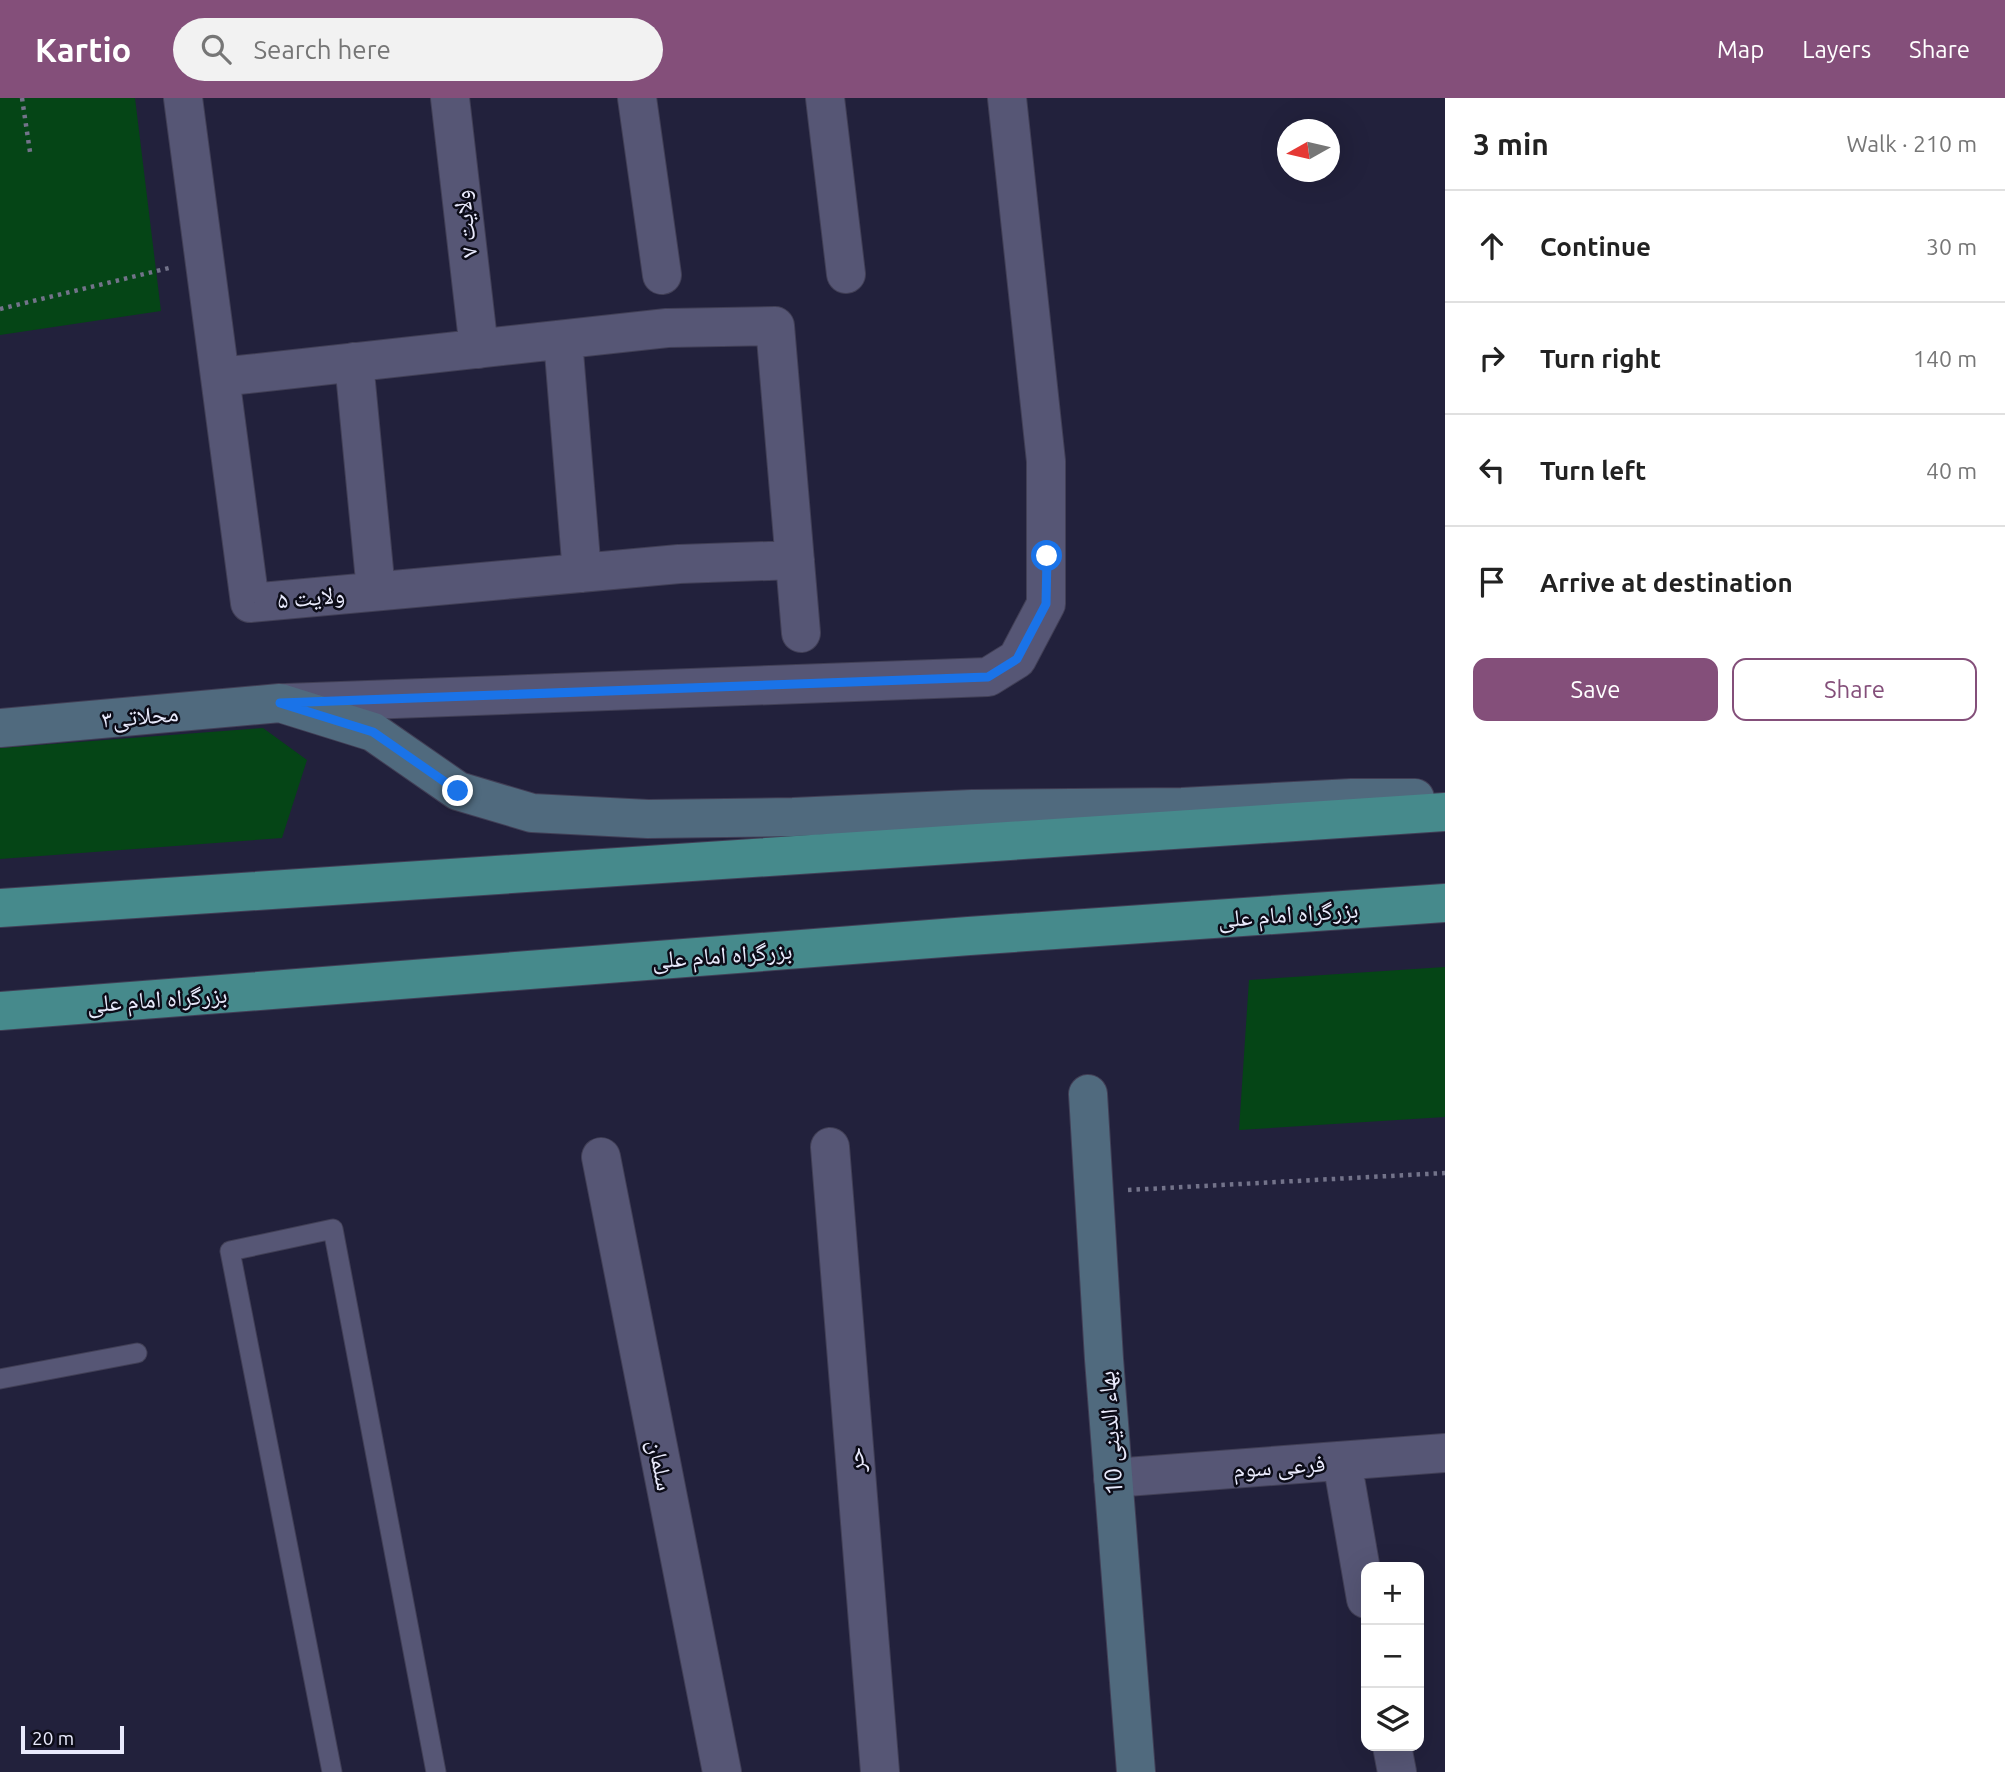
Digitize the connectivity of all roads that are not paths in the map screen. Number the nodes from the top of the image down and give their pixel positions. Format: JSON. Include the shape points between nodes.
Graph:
{"nodes":[{"id":1,"x":183,"y":98,"type":"edge"},
{"id":2,"x":450,"y":98,"type":"edge"},
{"id":3,"x":637,"y":98,"type":"edge"},
{"id":4,"x":825,"y":98,"type":"edge"},
{"id":5,"x":1007,"y":98,"type":"edge"},
{"id":6,"x":846,"y":274,"type":"dead end"},
{"id":7,"x":662,"y":275,"type":"dead end"},
{"id":8,"x":563,"y":340,"type":"junction"},
{"id":9,"x":480,"y":349,"type":"junction"},
{"id":10,"x":354,"y":362,"type":"junction"},
{"id":11,"x":220,"y":377,"type":"junction"},
{"id":12,"x":795,"y":560,"type":"junction"},
{"id":13,"x":582,"y":573,"type":"junction"},
{"id":14,"x":376,"y":592,"type":"junction"},
{"id":15,"x":802,"y":633,"type":"dead end"},
{"id":16,"x":280,"y":703,"type":"junction"},
{"id":17,"x":0,"y":728,"type":"edge"},
{"id":18,"x":1445,"y":798,"type":"edge"},
{"id":19,"x":1445,"y":812,"type":"edge"},
{"id":20,"x":1445,"y":903,"type":"edge"},
{"id":21,"x":0,"y":908,"type":"edge"},
{"id":22,"x":0,"y":1011,"type":"edge"},
{"id":23,"x":1088,"y":1094,"type":"dead end"},
{"id":24,"x":830,"y":1147,"type":"dead end"},
{"id":25,"x":601,"y":1157,"type":"dead end"},
{"id":26,"x":137,"y":1353,"type":"dead end"},
{"id":27,"x":0,"y":1379,"type":"edge"},
{"id":28,"x":1445,"y":1453,"type":"edge"},
{"id":29,"x":1342,"y":1461,"type":"junction"},
{"id":30,"x":1114,"y":1478,"type":"junction"},
{"id":31,"x":1361,"y":1570,"type":"edge"},
{"id":32,"x":1393,"y":1751,"type":"edge"},
{"id":33,"x":332,"y":1772,"type":"edge"},
{"id":34,"x":436,"y":1772,"type":"edge"},
{"id":35,"x":722,"y":1772,"type":"edge"},
{"id":36,"x":880,"y":1772,"type":"edge"},
{"id":37,"x":1136,"y":1772,"type":"edge"},
{"id":38,"x":1397,"y":1772,"type":"edge"}],
"edges":[{"from":1,"to":11,"type":"street","name":"ولایت ۵"},
{"from":2,"to":9,"type":"street","name":"ولایت ۷"},
{"from":3,"to":7,"type":"street"},
{"from":4,"to":6,"type":"street"},
{"from":5,"to":16,"type":"street","via":[[1046,461],[1046,604],[1017,659],[988,677]]},
{"from":8,"to":9,"type":"street"},
{"from":8,"to":12,"type":"street","via":[[667,328],[775,326]]},
{"from":8,"to":13,"type":"street"},
{"from":9,"to":10,"type":"street"},
{"from":10,"to":11,"type":"street"},
{"from":10,"to":14,"type":"street"},
{"from":11,"to":14,"type":"street","name":"ولایت ۵","via":[[250,603]]},
{"from":12,"to":13,"type":"street","name":"ولایت ۵"},
{"from":12,"to":15,"type":"street"},
{"from":13,"to":14,"type":"street","name":"ولایت ۵"},
{"from":16,"to":17,"type":"main road","name":"محلاتی۳"},
{"from":16,"to":18,"type":"main road","via":[[373,732],[458,791],[532,813],[648,819],[793,817]]},
{"from":19,"to":21,"type":"highway"},
{"from":20,"to":22,"type":"highway","name":"بزرگراه امام علی"},
{"from":23,"to":30,"type":"main road","name":"بهاء الدینی 10"},
{"from":24,"to":36,"type":"street","name":"حر"},
{"from":25,"to":35,"type":"street","name":"سلمان"},
{"from":26,"to":27,"type":"lane"},
{"from":28,"to":29,"type":"street","name":"فرعی سوم"},
{"from":29,"to":30,"type":"street","name":"فرعی سوم"},
{"from":29,"to":31,"type":"street"},
{"from":30,"to":37,"type":"main road","name":"بهاء الدینی 10"},
{"from":32,"to":38,"type":"street"},
{"from":33,"to":34,"type":"lane","via":[[230,1251],[333,1229]]}]}
